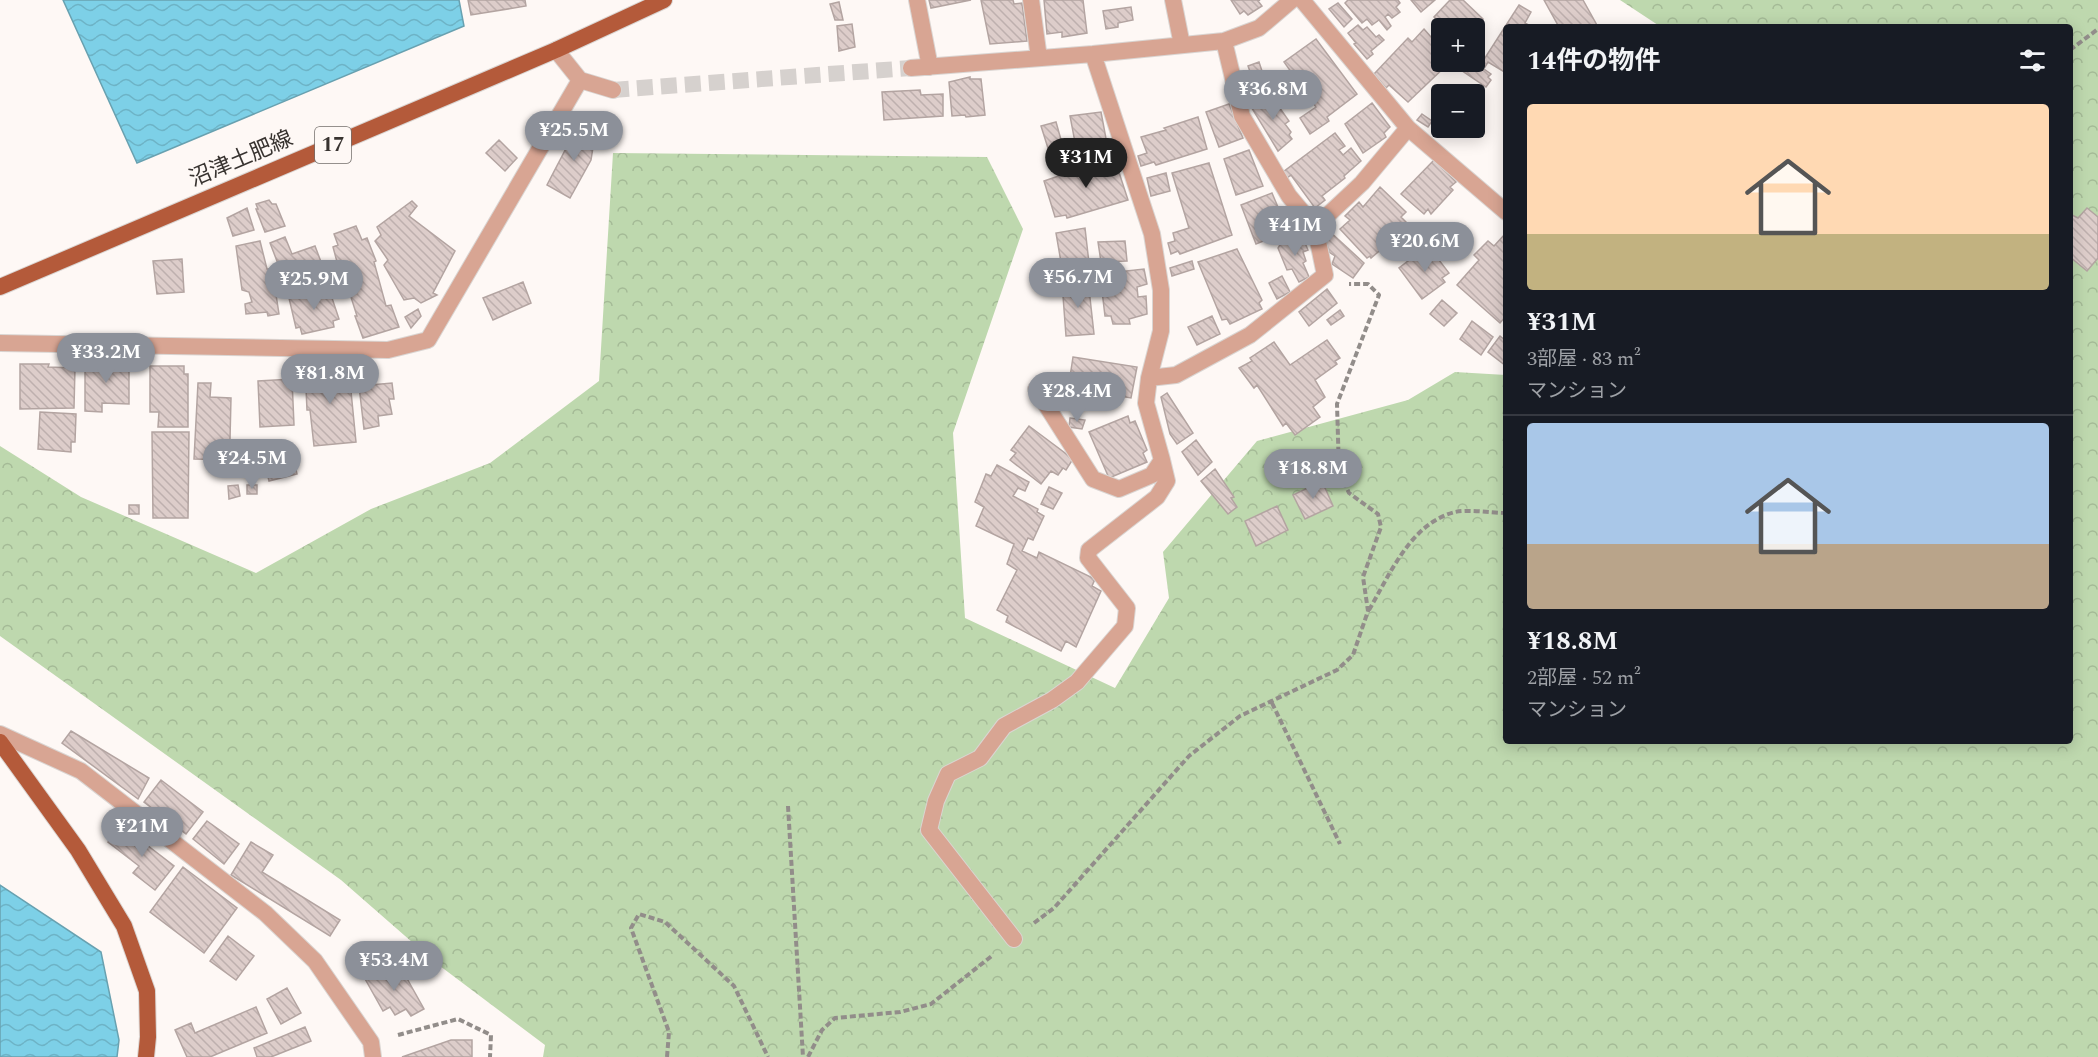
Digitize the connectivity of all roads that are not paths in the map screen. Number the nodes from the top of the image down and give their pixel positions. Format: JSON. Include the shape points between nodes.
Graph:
{"nodes":[{"id":1,"x":664,"y":0,"type":"edge"},
{"id":2,"x":917,"y":0,"type":"edge"},
{"id":3,"x":1031,"y":0,"type":"edge"},
{"id":4,"x":1173,"y":0,"type":"edge"},
{"id":5,"x":1292,"y":0,"type":"edge"},
{"id":6,"x":1302,"y":0,"type":"edge"},
{"id":7,"x":1224,"y":41,"type":"junction"},
{"id":8,"x":1182,"y":45,"type":"junction"},
{"id":9,"x":556,"y":50,"type":"junction"},
{"id":10,"x":1093,"y":54,"type":"junction"},
{"id":11,"x":1040,"y":58,"type":"junction"},
{"id":12,"x":930,"y":67,"type":"junction"},
{"id":13,"x":911,"y":68,"type":"tunnel mouth"},
{"id":14,"x":580,"y":80,"type":"junction"},
{"id":15,"x":613,"y":90,"type":"tunnel mouth"},
{"id":16,"x":1408,"y":128,"type":"junction"},
{"id":17,"x":1503,"y":209,"type":"edge"},
{"id":18,"x":1315,"y":227,"type":"junction"},
{"id":19,"x":0,"y":287,"type":"edge"},
{"id":20,"x":0,"y":343,"type":"edge"},
{"id":21,"x":1149,"y":378,"type":"junction"},
{"id":22,"x":1036,"y":389,"type":"dead end"},
{"id":23,"x":1162,"y":460,"type":"junction"},
{"id":24,"x":0,"y":734,"type":"edge"},
{"id":25,"x":0,"y":742,"type":"edge"},
{"id":26,"x":1014,"y":939,"type":"road end"},
{"id":27,"x":372,"y":1049,"type":"edge"},
{"id":28,"x":146,"y":1057,"type":"edge"}],
"edges":[{"from":1,"to":9,"type":"main road","name":"沼津土肥線","number":"17"},
{"from":2,"to":12,"type":"street"},
{"from":3,"to":11,"type":"street"},
{"from":4,"to":8,"type":"street"},
{"from":5,"to":7,"type":"street","via":[[1259,28]]},
{"from":6,"to":16,"type":"street"},
{"from":7,"to":8,"type":"street"},
{"from":7,"to":18,"type":"street","via":[[1242,116],[1289,196]]},
{"from":8,"to":10,"type":"street"},
{"from":9,"to":14,"type":"street"},
{"from":9,"to":19,"type":"main road","name":"沼津土肥線","number":"17"},
{"from":10,"to":11,"type":"street"},
{"from":10,"to":21,"type":"street","via":[[1152,234],[1161,290],[1161,331]]},
{"from":11,"to":12,"type":"street"},
{"from":12,"to":13,"type":"street"},
{"from":14,"to":15,"type":"street"},
{"from":14,"to":20,"type":"street","via":[[428,340],[388,350]]},
{"from":16,"to":17,"type":"street"},
{"from":16,"to":18,"type":"street","via":[[1362,183]]},
{"from":18,"to":21,"type":"street","via":[[1324,275],[1250,335],[1176,375]]},
{"from":21,"to":23,"type":"street","via":[[1146,403]]},
{"from":22,"to":23,"type":"street","via":[[1093,479],[1119,489],[1152,474]]},
{"from":23,"to":26,"type":"street","via":[[1167,481],[1156,497],[1089,550],[1088,558],[1127,608],[1125,626],[1077,682],[1004,726],[980,758],[948,774],[936,801],[929,830]]},
{"from":24,"to":27,"type":"street","via":[[81,771],[265,912],[315,961]]},
{"from":25,"to":28,"type":"main road","via":[[78,850],[124,926],[147,991]]}]}
